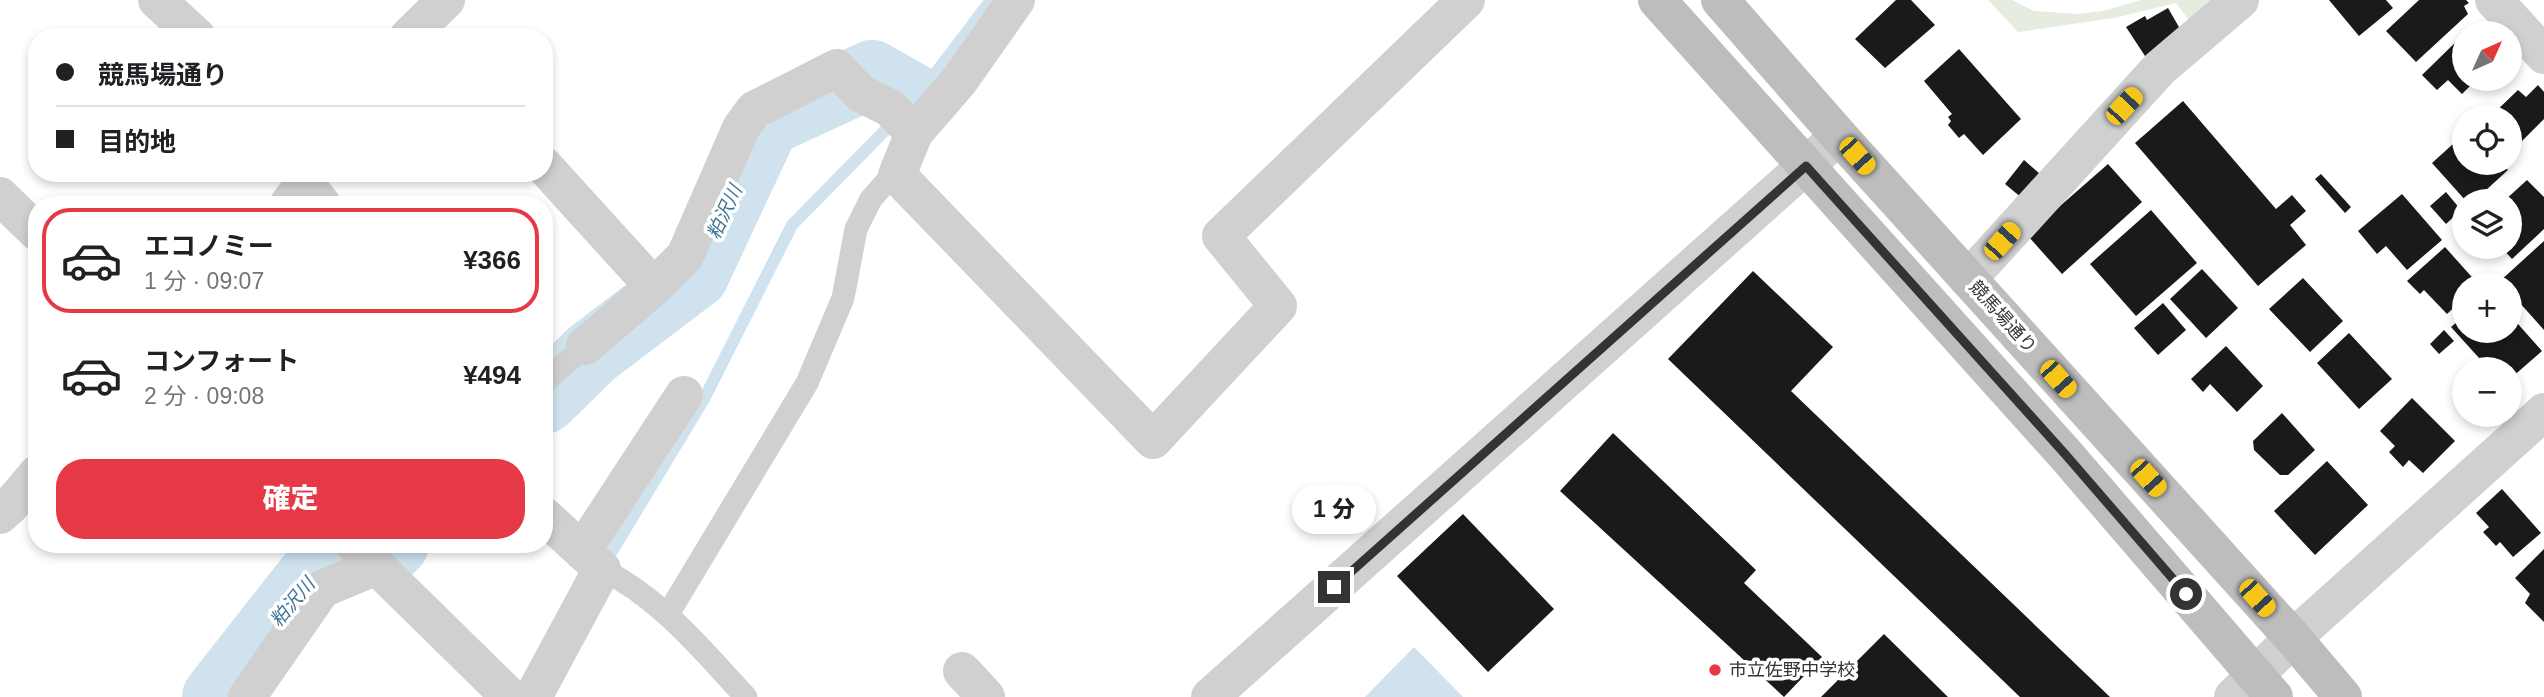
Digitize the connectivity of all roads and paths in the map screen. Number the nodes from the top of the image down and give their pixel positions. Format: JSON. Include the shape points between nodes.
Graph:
{"nodes":[{"id":1,"x":157,"y":0,"type":"edge"},
{"id":2,"x":446,"y":0,"type":"edge"},
{"id":3,"x":1016,"y":0,"type":"edge"},
{"id":4,"x":1466,"y":0,"type":"edge"},
{"id":5,"x":1657,"y":0,"type":"edge"},
{"id":6,"x":1720,"y":0,"type":"edge"},
{"id":7,"x":2240,"y":0,"type":"edge"},
{"id":8,"x":2494,"y":0,"type":"edge"},
{"id":9,"x":187,"y":28,"type":"edge"},
{"id":10,"x":422,"y":28,"type":"edge"},
{"id":11,"x":2544,"y":55,"type":"edge"},
{"id":12,"x":1839,"y":136,"type":"junction"},
{"id":13,"x":908,"y":149,"type":"junction"},
{"id":14,"x":1806,"y":166,"type":"junction"},
{"id":15,"x":553,"y":176,"type":"edge"},
{"id":16,"x":0,"y":196,"type":"edge"},
{"id":17,"x":28,"y":223,"type":"edge"},
{"id":18,"x":1968,"y":279,"type":"junction"},
{"id":19,"x":654,"y":287,"type":"junction"},
{"id":20,"x":585,"y":346,"type":"joint"},
{"id":21,"x":553,"y":374,"type":"edge"},
{"id":22,"x":684,"y":395,"type":"dead end"},
{"id":23,"x":2544,"y":412,"type":"edge"},
{"id":24,"x":28,"y":485,"type":"edge"},
{"id":25,"x":0,"y":515,"type":"edge"},
{"id":26,"x":553,"y":524,"type":"edge"},
{"id":27,"x":365,"y":555,"type":"edge"},
{"id":28,"x":592,"y":560,"type":"junction"},
{"id":29,"x":668,"y":614,"type":"junction"},
{"id":30,"x":2293,"y":638,"type":"junction"},
{"id":31,"x":2254,"y":690,"type":"edge"},
{"id":32,"x":247,"y":697,"type":"edge"},
{"id":33,"x":510,"y":697,"type":"edge"},
{"id":34,"x":533,"y":697,"type":"edge"},
{"id":35,"x":746,"y":697,"type":"edge"},
{"id":36,"x":1210,"y":697,"type":"edge"},
{"id":37,"x":2343,"y":697,"type":"edge"}],
"edges":[{"from":1,"to":9,"type":"street"},
{"from":2,"to":10,"type":"street"},
{"from":3,"to":13,"type":"street"},
{"from":4,"to":13,"type":"street","via":[[1221,236],[1278,306],[1153,440],[897,176]]},
{"from":5,"to":14,"type":"street"},
{"from":6,"to":12,"type":"street","name":"競馬場通り"},
{"from":7,"to":18,"type":"street","via":[[2160,68]]},
{"from":8,"to":11,"type":"street"},
{"from":12,"to":14,"type":"street"},
{"from":12,"to":18,"type":"street","name":"競馬場通り"},
{"from":13,"to":19,"type":"street","via":[[890,107],[860,93],[837,68],[754,110],[741,128],[685,256]]},
{"from":13,"to":29,"type":"lane","via":[[871,199],[856,229],[843,298],[807,383]]},
{"from":14,"to":31,"type":"street","via":[[2065,454]]},
{"from":14,"to":36,"type":"street"},
{"from":15,"to":19,"type":"street"},
{"from":16,"to":17,"type":"street"},
{"from":18,"to":30,"type":"street","name":"競馬場通り"},
{"from":19,"to":20,"type":"street"},
{"from":20,"to":21,"type":"lane"},
{"from":22,"to":28,"type":"street"},
{"from":23,"to":30,"type":"street"},
{"from":24,"to":25,"type":"street"},
{"from":26,"to":28,"type":"street"},
{"from":27,"to":32,"type":"street","via":[[322,589]]},
{"from":27,"to":33,"type":"street"},
{"from":28,"to":29,"type":"lane"},
{"from":28,"to":34,"type":"street"},
{"from":29,"to":35,"type":"lane"},
{"from":30,"to":31,"type":"street"},
{"from":30,"to":37,"type":"street","name":"競馬場通り"}]}
